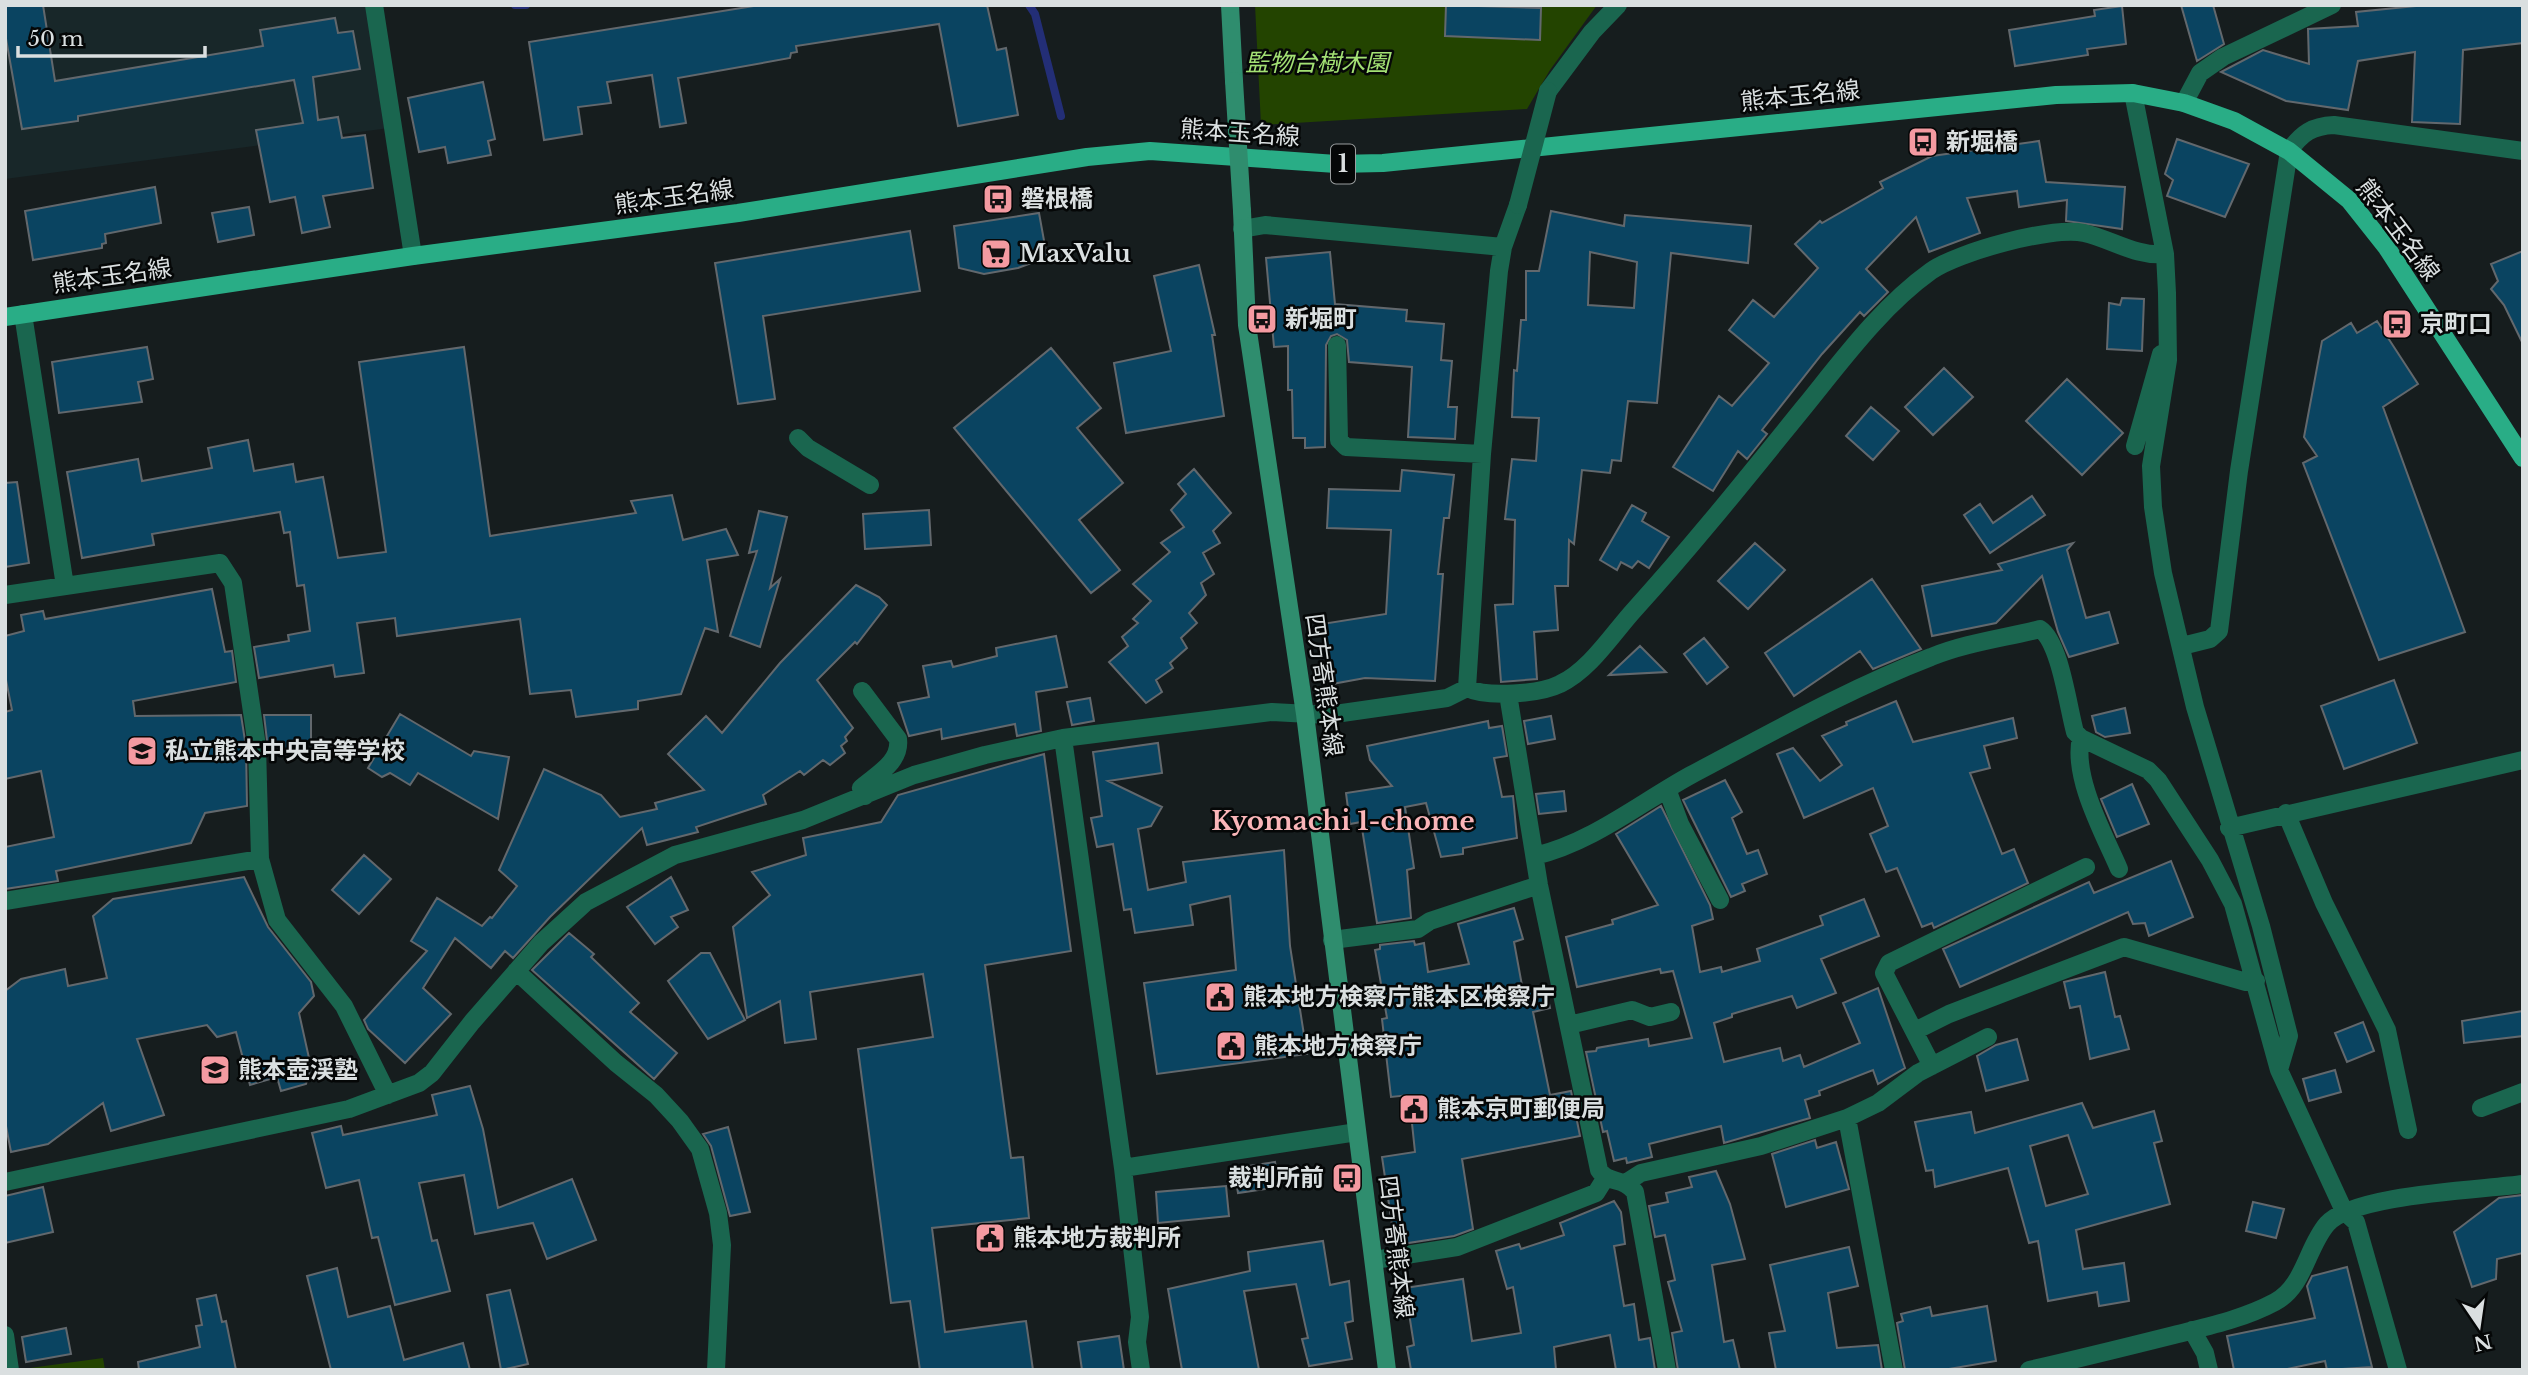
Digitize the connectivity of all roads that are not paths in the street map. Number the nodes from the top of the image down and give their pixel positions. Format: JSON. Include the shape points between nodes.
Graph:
{"nodes":[{"id":1,"x":374,"y":5,"type":"edge"},
{"id":2,"x":1230,"y":5,"type":"edge"},
{"id":3,"x":1618,"y":5,"type":"edge"},
{"id":4,"x":2332,"y":5,"type":"edge"},
{"id":5,"x":2133,"y":93,"type":"junction"},
{"id":6,"x":2184,"y":103,"type":"junction"},
{"id":7,"x":2289,"y":150,"type":"junction"},
{"id":8,"x":2523,"y":151,"type":"edge"},
{"id":9,"x":1242,"y":220,"type":"junction"},
{"id":10,"x":1503,"y":247,"type":"junction"},
{"id":11,"x":2165,"y":254,"type":"junction"},
{"id":12,"x":413,"y":256,"type":"junction"},
{"id":13,"x":14,"y":315,"type":"edge"},
{"id":14,"x":1337,"y":345,"type":"dead end"},
{"id":15,"x":2167,"y":346,"type":"junction"},
{"id":16,"x":798,"y":438,"type":"dead end"},
{"id":17,"x":2135,"y":446,"type":"dead end"},
{"id":18,"x":2521,"y":450,"type":"edge"},
{"id":19,"x":1482,"y":454,"type":"junction"},
{"id":20,"x":870,"y":485,"type":"dead end"},
{"id":21,"x":65,"y":586,"type":"junction"},
{"id":22,"x":5,"y":595,"type":"edge"},
{"id":23,"x":2182,"y":646,"type":"junction"},
{"id":24,"x":1467,"y":688,"type":"junction"},
{"id":25,"x":862,"y":691,"type":"dead end"},
{"id":26,"x":1508,"y":694,"type":"junction"},
{"id":27,"x":1305,"y":714,"type":"junction"},
{"id":28,"x":1063,"y":738,"type":"junction"},
{"id":29,"x":2081,"y":738,"type":"junction"},
{"id":30,"x":2523,"y":760,"type":"edge"},
{"id":31,"x":1667,"y":789,"type":"junction"},
{"id":32,"x":864,"y":796,"type":"junction"},
{"id":33,"x":2286,"y":813,"type":"junction"},
{"id":34,"x":2229,"y":828,"type":"junction"},
{"id":35,"x":1535,"y":856,"type":"junction"},
{"id":36,"x":260,"y":859,"type":"junction"},
{"id":37,"x":2085,"y":867,"type":"dead end"},
{"id":38,"x":2119,"y":869,"type":"dead end"},
{"id":39,"x":1539,"y":885,"type":"junction"},
{"id":40,"x":1720,"y":900,"type":"dead end"},
{"id":41,"x":5,"y":901,"type":"edge"},
{"id":42,"x":1332,"y":940,"type":"junction"},
{"id":43,"x":516,"y":971,"type":"junction"},
{"id":44,"x":2256,"y":981,"type":"junction"},
{"id":45,"x":1671,"y":1012,"type":"dead end"},
{"id":46,"x":1569,"y":1026,"type":"junction"},
{"id":47,"x":1915,"y":1031,"type":"junction"},
{"id":48,"x":1988,"y":1037,"type":"dead end"},
{"id":49,"x":1932,"y":1066,"type":"junction"},
{"id":50,"x":2279,"y":1070,"type":"junction"},
{"id":51,"x":2523,"y":1093,"type":"edge"},
{"id":52,"x":388,"y":1095,"type":"junction"},
{"id":53,"x":2481,"y":1108,"type":"dead end"},
{"id":54,"x":1847,"y":1118,"type":"junction"},
{"id":55,"x":2408,"y":1130,"type":"dead end"},
{"id":56,"x":1357,"y":1132,"type":"junction"},
{"id":57,"x":1123,"y":1168,"type":"junction"},
{"id":58,"x":1606,"y":1177,"type":"junction"},
{"id":59,"x":5,"y":1182,"type":"edge"},
{"id":60,"x":1627,"y":1182,"type":"junction"},
{"id":61,"x":2523,"y":1184,"type":"edge"},
{"id":62,"x":2344,"y":1211,"type":"junction"},
{"id":63,"x":1374,"y":1260,"type":"junction"},
{"id":64,"x":2192,"y":1330,"type":"junction"},
{"id":65,"x":5,"y":1335,"type":"edge"},
{"id":66,"x":2101,"y":1362,"type":"edge"},
{"id":67,"x":10,"y":1370,"type":"edge"},
{"id":68,"x":716,"y":1370,"type":"edge"},
{"id":69,"x":1141,"y":1370,"type":"edge"},
{"id":70,"x":1387,"y":1370,"type":"edge"},
{"id":71,"x":1667,"y":1370,"type":"edge"},
{"id":72,"x":1894,"y":1370,"type":"edge"},
{"id":73,"x":2029,"y":1370,"type":"edge"},
{"id":74,"x":2209,"y":1370,"type":"edge"},
{"id":75,"x":2399,"y":1370,"type":"edge"}],
"edges":[{"from":1,"to":12,"type":"street"},
{"from":2,"to":9,"type":"main road","name":"四方寄熊本線","bridge":true},
{"from":3,"to":10,"type":"street","bridge":true,"via":[[1548,91]]},
{"from":4,"to":6,"type":"street","via":[[2223,57],[2200,73]]},
{"from":5,"to":6,"type":"main road","name":"熊本玉名線","number":"1"},
{"from":5,"to":11,"type":"street"},
{"from":5,"to":12,"type":"main road","name":"熊本玉名線","number":"1","via":[[2056,95],[1383,163],[1150,151],[1112,154],[738,213]]},
{"from":6,"to":7,"type":"main road","name":"熊本玉名線","number":"1","via":[[2234,121]]},
{"from":7,"to":8,"type":"street","via":[[2315,126],[2334,125]]},
{"from":7,"to":18,"type":"main road","name":"熊本玉名線","number":"1","via":[[2349,200],[2387,248]]},
{"from":7,"to":23,"type":"street","via":[[2219,631],[2210,639]]},
{"from":9,"to":10,"type":"street"},
{"from":9,"to":27,"type":"main road","name":"四方寄熊本線","via":[[1247,325]]},
{"from":10,"to":19,"type":"street"},
{"from":11,"to":15,"type":"street"},
{"from":11,"to":26,"type":"street","via":[[2106,243],[2084,233],[2062,232],[2001,243],[1933,270],[1871,326],[1679,561],[1583,666],[1559,685]]},
{"from":12,"to":13,"type":"main road","name":"熊本玉名線","number":"1"},
{"from":13,"to":21,"type":"street"},
{"from":14,"to":19,"type":"street","via":[[1339,440],[1346,447]]},
{"from":15,"to":17,"type":"street"},
{"from":15,"to":23,"type":"street","via":[[2167,378],[2151,466],[2163,573]]},
{"from":16,"to":20,"type":"street"},
{"from":19,"to":24,"type":"street"},
{"from":21,"to":22,"type":"street"},
{"from":21,"to":36,"type":"street","via":[[220,563],[233,583],[257,746]]},
{"from":23,"to":34,"type":"street"},
{"from":24,"to":26,"type":"street"},
{"from":24,"to":27,"type":"street","via":[[1447,698],[1328,715]]},
{"from":25,"to":32,"type":"street","via":[[899,746],[895,760],[861,788]]},
{"from":26,"to":35,"type":"street"},
{"from":27,"to":28,"type":"street","via":[[1272,712]]},
{"from":27,"to":42,"type":"main road","name":"四方寄熊本線"},
{"from":28,"to":32,"type":"street","via":[[914,775]]},
{"from":28,"to":57,"type":"street"},
{"from":29,"to":31,"type":"street","via":[[2074,732],[2056,655],[2040,629],[1933,656],[1826,705]]},
{"from":29,"to":38,"type":"street","via":[[2078,749],[2088,799]]},
{"from":29,"to":44,"type":"street","via":[[2148,770],[2158,780],[2233,904]]},
{"from":30,"to":33,"type":"street"},
{"from":31,"to":35,"type":"street","via":[[1594,834]]},
{"from":31,"to":40,"type":"street"},
{"from":32,"to":43,"type":"street","via":[[803,820],[675,855],[622,880],[586,902]]},
{"from":33,"to":34,"type":"street"},
{"from":33,"to":55,"type":"street","via":[[2324,903],[2387,1030]]},
{"from":34,"to":50,"type":"street","via":[[2261,926],[2289,1036]]},
{"from":35,"to":39,"type":"street"},
{"from":36,"to":41,"type":"street"},
{"from":36,"to":52,"type":"street","via":[[277,920],[344,1006]]},
{"from":37,"to":47,"type":"street","via":[[1889,963],[1884,974]]},
{"from":39,"to":42,"type":"street","via":[[1418,929]]},
{"from":39,"to":46,"type":"street"},
{"from":42,"to":56,"type":"main road","name":"四方寄熊本線"},
{"from":43,"to":52,"type":"street","via":[[432,1073]]},
{"from":43,"to":68,"type":"street","via":[[656,1095],[700,1149],[722,1245]]},
{"from":44,"to":47,"type":"street","via":[[2124,947]]},
{"from":44,"to":50,"type":"street"},
{"from":45,"to":46,"type":"street","via":[[1650,1017],[1632,1010]]},
{"from":46,"to":58,"type":"street","via":[[1600,1170]]},
{"from":47,"to":49,"type":"street"},
{"from":48,"to":49,"type":"street"},
{"from":49,"to":54,"type":"street"},
{"from":50,"to":62,"type":"street"},
{"from":51,"to":53,"type":"street"},
{"from":52,"to":59,"type":"street","via":[[349,1109]]},
{"from":54,"to":60,"type":"street","via":[[1761,1146],[1641,1173]]},
{"from":54,"to":72,"type":"street"},
{"from":56,"to":57,"type":"street"},
{"from":56,"to":63,"type":"main road","name":"四方寄熊本線"},
{"from":57,"to":69,"type":"street","via":[[1140,1317]]},
{"from":58,"to":60,"type":"street"},
{"from":58,"to":63,"type":"street","via":[[1596,1193],[1457,1247]]},
{"from":60,"to":71,"type":"street","via":[[1634,1192]]},
{"from":61,"to":62,"type":"street","via":[[2403,1198]]},
{"from":62,"to":64,"type":"street","via":[[2317,1237],[2293,1288],[2278,1301],[2238,1319]]},
{"from":62,"to":75,"type":"street","via":[[2356,1222]]},
{"from":63,"to":70,"type":"main road","name":"四方寄熊本線"},
{"from":64,"to":66,"type":"street"},
{"from":64,"to":74,"type":"street"},
{"from":65,"to":67,"type":"street"},
{"from":66,"to":73,"type":"street"}]}
